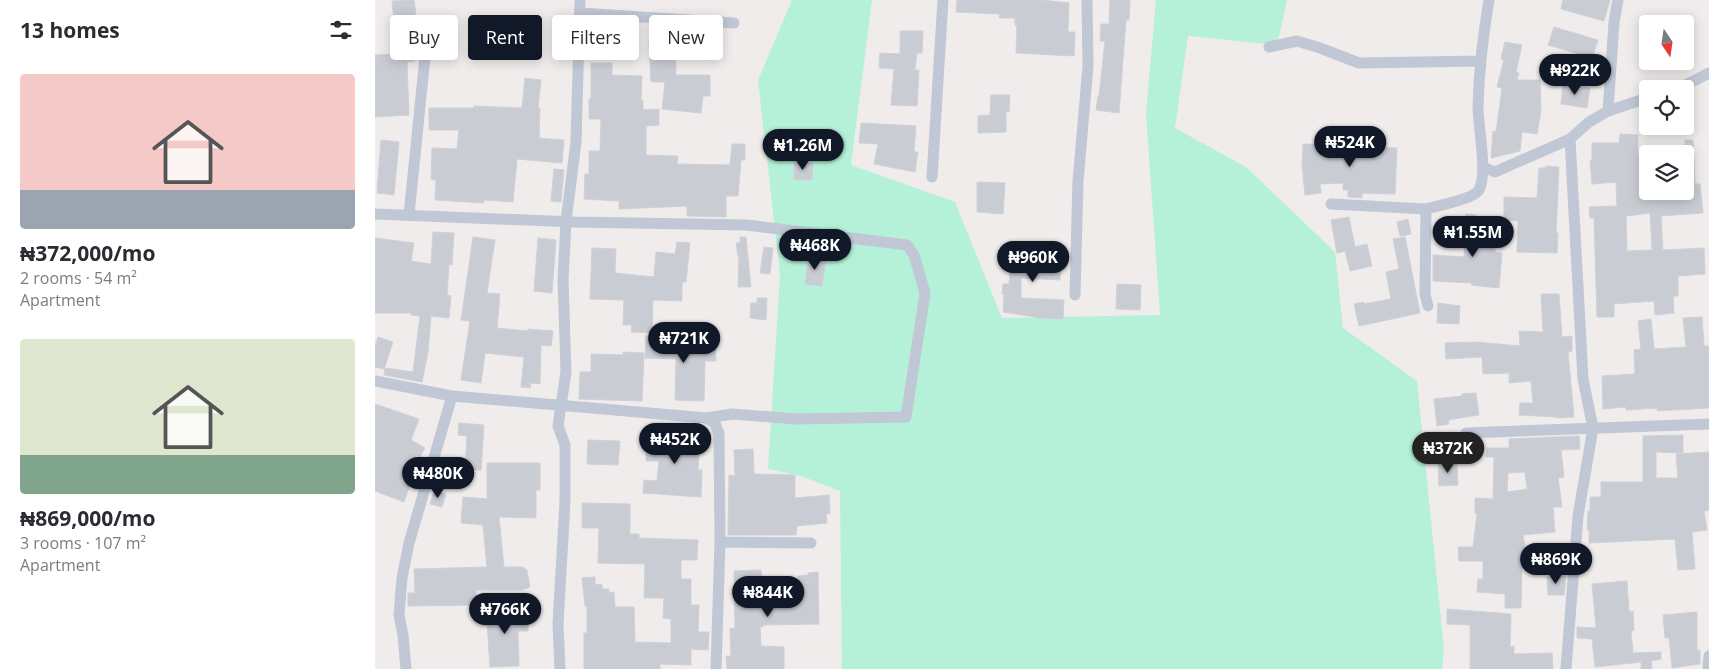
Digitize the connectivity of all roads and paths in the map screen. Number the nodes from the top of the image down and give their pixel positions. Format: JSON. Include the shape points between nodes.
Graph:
{"nodes":[{"id":1,"x":580,"y":0,"type":"edge"},
{"id":2,"x":943,"y":0,"type":"edge"},
{"id":3,"x":1087,"y":0,"type":"edge"},
{"id":4,"x":1489,"y":0,"type":"edge"},
{"id":5,"x":1618,"y":0,"type":"edge"},
{"id":6,"x":580,"y":12,"type":"junction"},
{"id":7,"x":734,"y":23,"type":"dead end"},
{"id":8,"x":1269,"y":47,"type":"dead end"},
{"id":9,"x":425,"y":60,"type":"edge"},
{"id":10,"x":1481,"y":62,"type":"junction"},
{"id":11,"x":1709,"y":73,"type":"edge"},
{"id":12,"x":1694,"y":81,"type":"edge"},
{"id":13,"x":1639,"y":101,"type":"edge"},
{"id":14,"x":1608,"y":111,"type":"junction"},
{"id":15,"x":1570,"y":139,"type":"junction"},
{"id":16,"x":1483,"y":168,"type":"junction"},
{"id":17,"x":933,"y":177,"type":"dead end"},
{"id":18,"x":1331,"y":204,"type":"dead end"},
{"id":19,"x":1426,"y":209,"type":"junction"},
{"id":20,"x":375,"y":214,"type":"edge"},
{"id":21,"x":409,"y":215,"type":"junction"},
{"id":22,"x":566,"y":221,"type":"junction"},
{"id":23,"x":1075,"y":295,"type":"dead end"},
{"id":24,"x":1428,"y":306,"type":"dead end"},
{"id":25,"x":375,"y":381,"type":"edge"},
{"id":26,"x":452,"y":396,"type":"junction"},
{"id":27,"x":561,"y":407,"type":"junction"},
{"id":28,"x":707,"y":418,"type":"junction"},
{"id":29,"x":1709,"y":424,"type":"edge"},
{"id":30,"x":1593,"y":428,"type":"junction"},
{"id":31,"x":1467,"y":433,"type":"dead end"},
{"id":32,"x":720,"y":542,"type":"junction"},
{"id":33,"x":811,"y":543,"type":"dead end"},
{"id":34,"x":1709,"y":656,"type":"edge"},
{"id":35,"x":407,"y":669,"type":"edge"},
{"id":36,"x":560,"y":669,"type":"edge"},
{"id":37,"x":716,"y":669,"type":"edge"},
{"id":38,"x":1566,"y":669,"type":"edge"},
{"id":39,"x":1708,"y":669,"type":"edge"}],
"edges":[{"from":1,"to":6,"type":"street"},
{"from":2,"to":17,"type":"street"},
{"from":3,"to":23,"type":"street","via":[[1088,66],[1078,181]]},
{"from":4,"to":10,"type":"street"},
{"from":5,"to":14,"type":"street"},
{"from":6,"to":7,"type":"street"},
{"from":6,"to":22,"type":"street","via":[[575,142]]},
{"from":8,"to":10,"type":"street","via":[[1297,41],[1359,63]]},
{"from":9,"to":21,"type":"street"},
{"from":10,"to":16,"type":"street","via":[[1478,107]]},
{"from":11,"to":12,"type":"street"},
{"from":13,"to":14,"type":"street"},
{"from":14,"to":15,"type":"street"},
{"from":15,"to":16,"type":"street","via":[[1495,172]]},
{"from":15,"to":30,"type":"street","via":[[1583,379]]},
{"from":16,"to":19,"type":"street","via":[[1478,191]]},
{"from":18,"to":19,"type":"street"},
{"from":19,"to":24,"type":"street","via":[[1425,294]]},
{"from":20,"to":21,"type":"street"},
{"from":21,"to":22,"type":"street"},
{"from":22,"to":27,"type":"street","via":[[563,280],[566,372]]},
{"from":22,"to":28,"type":"street","via":[[747,225],[907,245],[911,250],[925,293],[906,417],[796,419],[733,414]]},
{"from":25,"to":26,"type":"street"},
{"from":26,"to":27,"type":"street"},
{"from":26,"to":35,"type":"street","via":[[409,543],[402,578],[399,615]]},
{"from":27,"to":28,"type":"street"},
{"from":27,"to":36,"type":"street","via":[[558,426],[565,445],[565,502],[558,624]]},
{"from":28,"to":32,"type":"street","via":[[715,423],[719,434]]},
{"from":29,"to":30,"type":"street"},
{"from":30,"to":31,"type":"street"},
{"from":30,"to":38,"type":"street","via":[[1578,516]]},
{"from":32,"to":33,"type":"street"},
{"from":32,"to":37,"type":"street"},
{"from":34,"to":39,"type":"street"}]}
